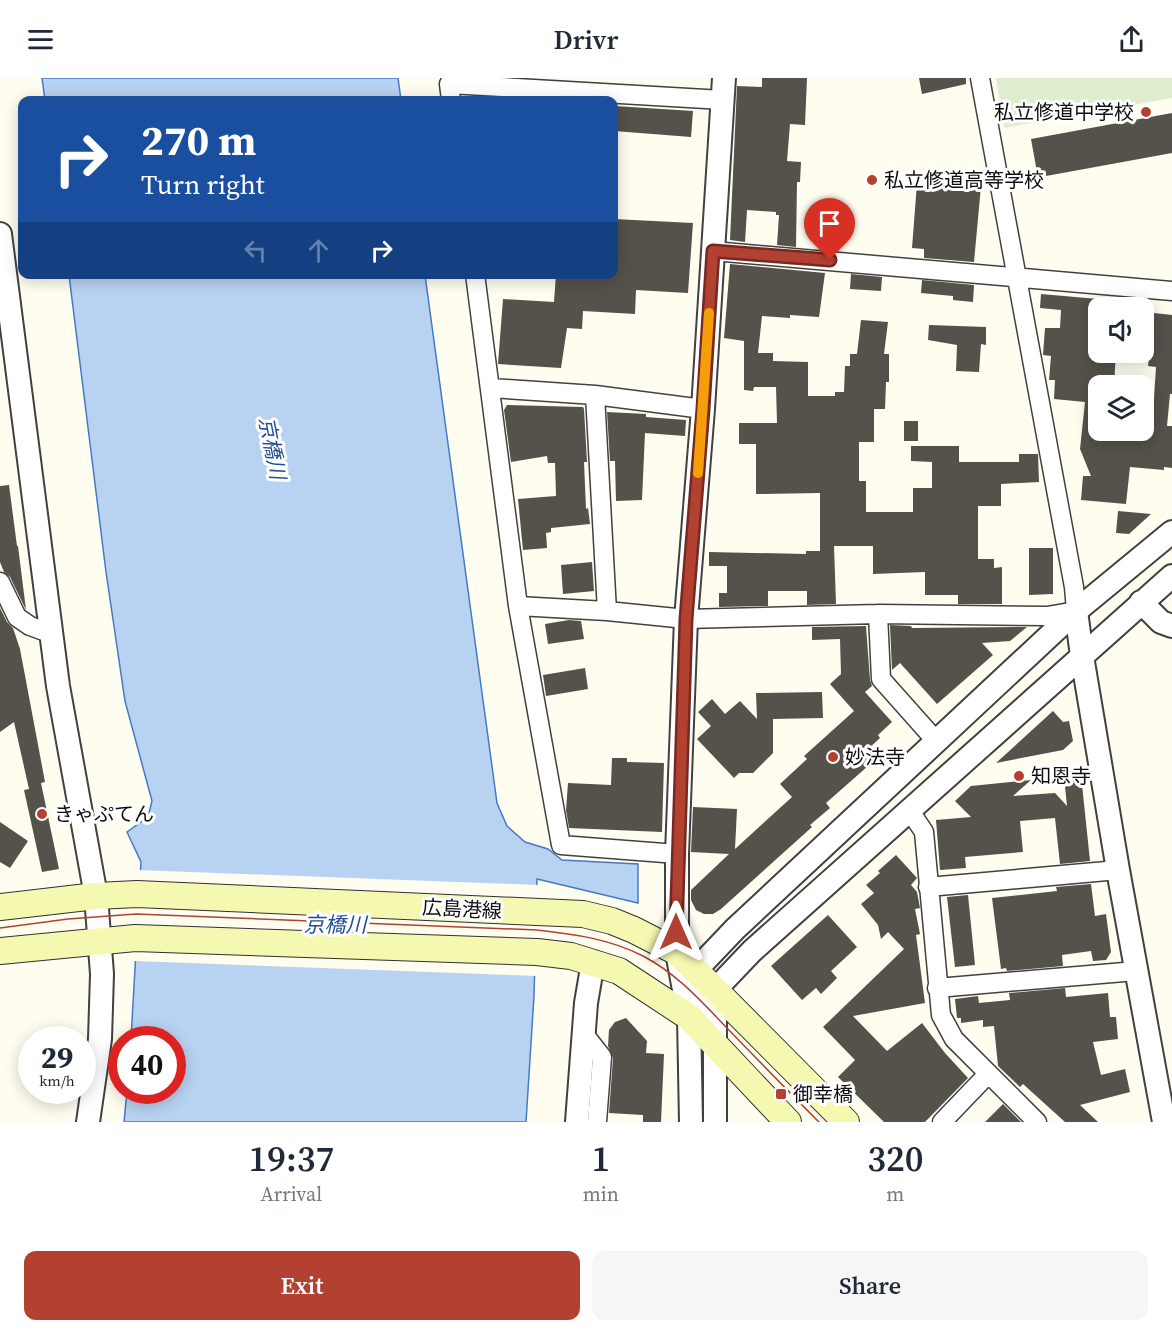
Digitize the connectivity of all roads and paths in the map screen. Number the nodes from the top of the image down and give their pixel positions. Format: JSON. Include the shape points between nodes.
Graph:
{"nodes":[{"id":1,"x":980,"y":78,"type":"edge"},
{"id":2,"x":724,"y":89,"type":"edge"},
{"id":3,"x":450,"y":96,"type":"edge"},
{"id":4,"x":0,"y":234,"type":"edge"},
{"id":5,"x":713,"y":251,"type":"junction"},
{"id":6,"x":1017,"y":276,"type":"junction"},
{"id":7,"x":476,"y":279,"type":"edge"},
{"id":8,"x":1172,"y":291,"type":"edge"},
{"id":9,"x":491,"y":388,"type":"junction"},
{"id":10,"x":595,"y":395,"type":"junction"},
{"id":11,"x":703,"y":409,"type":"junction"},
{"id":12,"x":1172,"y":532,"type":"edge"},
{"id":13,"x":1172,"y":576,"type":"edge"},
{"id":14,"x":0,"y":582,"type":"edge"},
{"id":15,"x":1141,"y":602,"type":"junction"},
{"id":16,"x":518,"y":606,"type":"junction"},
{"id":17,"x":608,"y":611,"type":"junction"},
{"id":18,"x":1076,"y":611,"type":"junction"},
{"id":19,"x":878,"y":614,"type":"junction"},
{"id":20,"x":686,"y":619,"type":"junction"},
{"id":21,"x":1172,"y":626,"type":"edge"},
{"id":22,"x":52,"y":634,"type":"junction"},
{"id":23,"x":1082,"y":656,"type":"junction"},
{"id":24,"x":937,"y":742,"type":"junction"},
{"id":25,"x":910,"y":811,"type":"junction"},
{"id":26,"x":677,"y":854,"type":"junction"},
{"id":27,"x":1118,"y":870,"type":"junction"},
{"id":28,"x":928,"y":886,"type":"junction"},
{"id":29,"x":96,"y":896,"type":"junction"},
{"id":30,"x":0,"y":907,"type":"edge"},
{"id":31,"x":100,"y":940,"type":"junction"},
{"id":32,"x":0,"y":951,"type":"edge"},
{"id":33,"x":677,"y":952,"type":"junction"},
{"id":34,"x":594,"y":962,"type":"junction"},
{"id":35,"x":695,"y":971,"type":"junction"},
{"id":36,"x":1136,"y":971,"type":"junction"},
{"id":37,"x":937,"y":988,"type":"junction"},
{"id":38,"x":715,"y":992,"type":"junction"},
{"id":39,"x":689,"y":1017,"type":"junction"},
{"id":40,"x":584,"y":1034,"type":"junction"},
{"id":41,"x":714,"y":1046,"type":"junction"},
{"id":42,"x":988,"y":1074,"type":"junction"},
{"id":43,"x":88,"y":1122,"type":"edge"},
{"id":44,"x":578,"y":1122,"type":"edge"},
{"id":45,"x":597,"y":1122,"type":"edge"},
{"id":46,"x":691,"y":1122,"type":"edge"},
{"id":47,"x":715,"y":1122,"type":"edge"},
{"id":48,"x":788,"y":1122,"type":"edge"},
{"id":49,"x":846,"y":1122,"type":"edge"},
{"id":50,"x":942,"y":1122,"type":"edge"},
{"id":51,"x":1037,"y":1122,"type":"edge"},
{"id":52,"x":1164,"y":1122,"type":"edge"}],
"edges":[{"from":1,"to":6,"type":"street"},
{"from":2,"to":3,"type":"street","via":[[449,84]]},
{"from":2,"to":5,"type":"street"},
{"from":4,"to":22,"type":"street"},
{"from":5,"to":6,"type":"street"},
{"from":5,"to":11,"type":"street"},
{"from":6,"to":8,"type":"street"},
{"from":6,"to":18,"type":"street"},
{"from":7,"to":9,"type":"street"},
{"from":9,"to":10,"type":"street"},
{"from":9,"to":16,"type":"street"},
{"from":10,"to":11,"type":"street"},
{"from":10,"to":17,"type":"street"},
{"from":11,"to":20,"type":"street"},
{"from":12,"to":18,"type":"street"},
{"from":13,"to":15,"type":"street"},
{"from":14,"to":22,"type":"street","via":[[17,618]]},
{"from":15,"to":21,"type":"street","via":[[1161,622]]},
{"from":15,"to":23,"type":"street"},
{"from":16,"to":17,"type":"street"},
{"from":16,"to":26,"type":"street","via":[[561,845]]},
{"from":17,"to":20,"type":"street"},
{"from":18,"to":19,"type":"street","via":[[1047,616]]},
{"from":18,"to":23,"type":"street"},
{"from":18,"to":24,"type":"street"},
{"from":19,"to":20,"type":"street"},
{"from":19,"to":24,"type":"street","via":[[881,679]]},
{"from":20,"to":26,"type":"street"},
{"from":22,"to":29,"type":"street"},
{"from":23,"to":25,"type":"street"},
{"from":23,"to":27,"type":"street"},
{"from":24,"to":35,"type":"street","via":[[735,929]]},
{"from":25,"to":28,"type":"street","via":[[924,832]]},
{"from":25,"to":38,"type":"street","via":[[752,951]]},
{"from":26,"to":33,"type":"street"},
{"from":27,"to":28,"type":"street"},
{"from":27,"to":36,"type":"street"},
{"from":28,"to":37,"type":"street"},
{"from":29,"to":30,"type":"main road","name":"広島港線"},
{"from":29,"to":31,"type":"street"},
{"from":29,"to":33,"type":"main road","name":"広島港線","via":[[137,894],[583,914],[612,921]]},
{"from":31,"to":32,"type":"main road","name":"広島港線"},
{"from":31,"to":34,"type":"main road","name":"広島港線","via":[[537,952]]},
{"from":31,"to":43,"type":"street","via":[[100,1039]]},
{"from":33,"to":35,"type":"main road","name":"広島港線"},
{"from":33,"to":39,"type":"street"},
{"from":34,"to":39,"type":"main road","name":"広島港線","via":[[619,971]]},
{"from":34,"to":40,"type":"street"},
{"from":35,"to":38,"type":"main road","name":"広島港線"},
{"from":35,"to":39,"type":"street"},
{"from":36,"to":37,"type":"street"},
{"from":36,"to":52,"type":"street"},
{"from":37,"to":42,"type":"street","via":[[941,1015],[954,1040]]},
{"from":38,"to":39,"type":"street"},
{"from":38,"to":41,"type":"street"},
{"from":38,"to":49,"type":"main road","name":"広島港線"},
{"from":39,"to":41,"type":"main road","name":"広島港線"},
{"from":39,"to":46,"type":"street"},
{"from":40,"to":44,"type":"street"},
{"from":40,"to":45,"type":"street","via":[[602,1058]]},
{"from":41,"to":47,"type":"street"},
{"from":41,"to":48,"type":"main road","name":"広島港線"},
{"from":42,"to":50,"type":"street"},
{"from":42,"to":51,"type":"street"}]}
